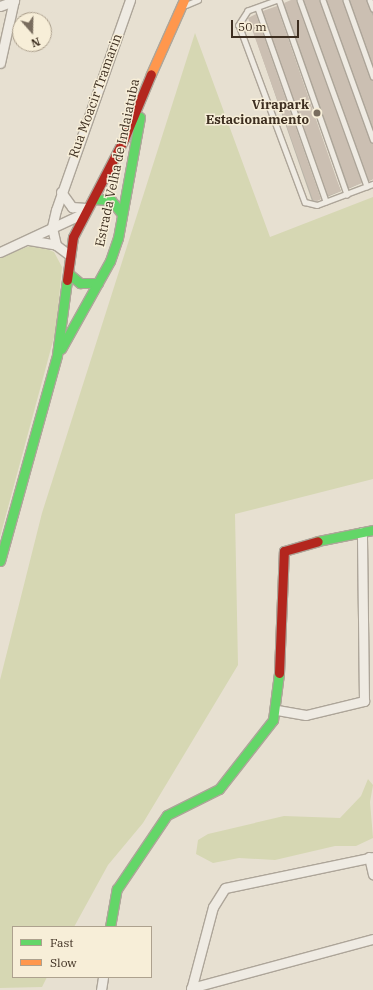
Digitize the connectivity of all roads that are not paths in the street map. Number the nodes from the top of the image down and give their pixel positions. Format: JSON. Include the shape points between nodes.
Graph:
{"nodes":[{"id":1,"x":14,"y":0,"type":"edge"},
{"id":2,"x":130,"y":0,"type":"edge"},
{"id":3,"x":198,"y":0,"type":"edge"},
{"id":4,"x":279,"y":0,"type":"edge"},
{"id":5,"x":300,"y":0,"type":"edge"},
{"id":6,"x":323,"y":0,"type":"edge"},
{"id":7,"x":346,"y":0,"type":"edge"},
{"id":8,"x":370,"y":0,"type":"edge"},
{"id":9,"x":182,"y":3,"type":"edge"},
{"id":10,"x":0,"y":6,"type":"edge"},
{"id":11,"x":258,"y":8,"type":"junction"},
{"id":12,"x":373,"y":8,"type":"edge"},
{"id":13,"x":0,"y":63,"type":"edge"},
{"id":14,"x":151,"y":74,"type":"junction"},
{"id":15,"x":373,"y":76,"type":"edge"},
{"id":16,"x":373,"y":139,"type":"edge"},
{"id":17,"x":373,"y":184,"type":"edge"},
{"id":18,"x":367,"y":186,"type":"junction"},
{"id":19,"x":61,"y":192,"type":"junction"},
{"id":20,"x":347,"y":194,"type":"junction"},
{"id":21,"x":93,"y":199,"type":"junction"},
{"id":22,"x":326,"y":201,"type":"junction"},
{"id":23,"x":85,"y":210,"type":"junction"},
{"id":24,"x":121,"y":213,"type":"junction"},
{"id":25,"x":52,"y":227,"type":"junction"},
{"id":26,"x":30,"y":240,"type":"junction"},
{"id":27,"x":56,"y":245,"type":"junction"},
{"id":28,"x":0,"y":252,"type":"edge"},
{"id":29,"x":68,"y":254,"type":"junction"},
{"id":30,"x":68,"y":273,"type":"junction"},
{"id":31,"x":98,"y":283,"type":"junction"},
{"id":32,"x":57,"y":355,"type":"junction"},
{"id":33,"x":373,"y":530,"type":"edge"},
{"id":34,"x":362,"y":532,"type":"junction"},
{"id":35,"x":0,"y":561,"type":"edge"},
{"id":36,"x":277,"y":710,"type":"junction"},
{"id":37,"x":371,"y":857,"type":"edge"},
{"id":38,"x":373,"y":875,"type":"edge"},
{"id":39,"x":110,"y":926,"type":"edge"},
{"id":40,"x":373,"y":939,"type":"edge"},
{"id":41,"x":103,"y":978,"type":"edge"},
{"id":42,"x":191,"y":989,"type":"edge"},
{"id":43,"x":101,"y":990,"type":"edge"}],
"edges":[{"from":1,"to":10,"type":"street"},
{"from":1,"to":13,"type":"street"},
{"from":2,"to":19,"type":"street","name":"Rua Moacir Tramarin"},
{"from":3,"to":9,"type":"lane"},
{"from":4,"to":11,"type":"lane"},
{"from":4,"to":20,"type":"lane"},
{"from":5,"to":18,"type":"lane"},
{"from":6,"to":16,"type":"lane"},
{"from":7,"to":15,"type":"lane"},
{"from":8,"to":12,"type":"lane"},
{"from":9,"to":14,"type":"main road"},
{"from":11,"to":22,"type":"lane"},
{"from":11,"to":22,"type":"lane","via":[[242,16],[242,39],[305,202],[316,205]]},
{"from":14,"to":21,"type":"main road","name":"Estrada Velha de Indaiatuba"},
{"from":14,"to":24,"type":"main road","name":"Estrada Velha de Indaiatuba","via":[[133,144]]},
{"from":17,"to":18,"type":"lane"},
{"from":18,"to":20,"type":"lane"},
{"from":19,"to":23,"type":"street","via":[[72,207]]},
{"from":19,"to":25,"type":"street","name":"Rua Moacir Tramarin"},
{"from":20,"to":22,"type":"lane"},
{"from":21,"to":23,"type":"main road","name":"Estrada Velha de Indaiatuba"},
{"from":21,"to":24,"type":"main road","via":[[111,200]]},
{"from":23,"to":25,"type":"street"},
{"from":23,"to":29,"type":"main road","name":"Estrada Velha de Indaiatuba"},
{"from":24,"to":31,"type":"main road","name":"Estrada Velha de Indaiatuba","via":[[110,261]]},
{"from":25,"to":26,"type":"street"},
{"from":25,"to":27,"type":"street"},
{"from":26,"to":27,"type":"street"},
{"from":26,"to":28,"type":"street"},
{"from":27,"to":29,"type":"street"},
{"from":29,"to":30,"type":"main road","name":"Estrada Velha de Indaiatuba"},
{"from":30,"to":31,"type":"main road","via":[[80,283]]},
{"from":30,"to":32,"type":"main road","name":"Estrada Velha de Indaiatuba"},
{"from":31,"to":32,"type":"main road","name":"Estrada Velha de Indaiatuba"},
{"from":32,"to":35,"type":"main road"},
{"from":33,"to":34,"type":"main road"},
{"from":34,"to":36,"type":"main road","via":[[291,546],[284,551]]},
{"from":34,"to":36,"type":"street","via":[[364,701],[306,715]]},
{"from":36,"to":39,"type":"main road","via":[[219,789],[167,815],[117,890]]},
{"from":37,"to":38,"type":"street"},
{"from":37,"to":42,"type":"street","via":[[225,888],[213,907]]},
{"from":40,"to":42,"type":"street"},
{"from":41,"to":43,"type":"street"}]}
